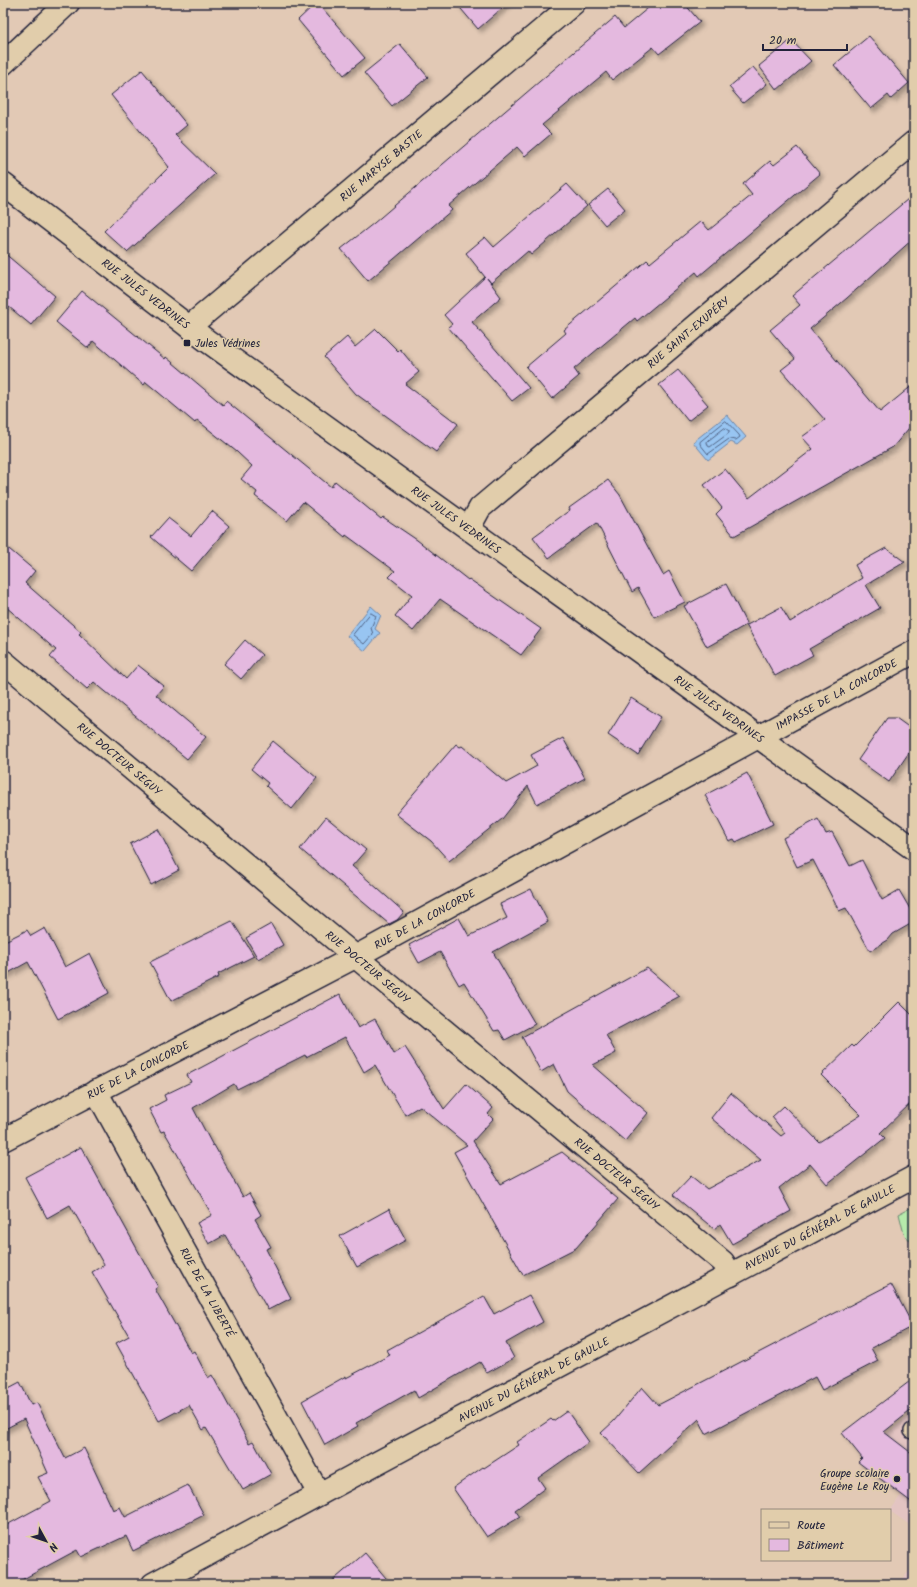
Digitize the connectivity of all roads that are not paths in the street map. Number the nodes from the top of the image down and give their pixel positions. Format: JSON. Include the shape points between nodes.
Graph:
{"nodes":[{"id":1,"x":68,"y":3,"type":"edge"},
{"id":2,"x":574,"y":3,"type":"edge"},
{"id":3,"x":48,"y":10,"type":"edge"},
{"id":4,"x":3,"y":64,"type":"edge"},
{"id":5,"x":914,"y":142,"type":"edge"},
{"id":6,"x":3,"y":184,"type":"edge"},
{"id":7,"x":189,"y":327,"type":"junction"},
{"id":8,"x":469,"y":528,"type":"junction"},
{"id":9,"x":914,"y":652,"type":"edge"},
{"id":10,"x":3,"y":661,"type":"edge"},
{"id":11,"x":758,"y":738,"type":"junction"},
{"id":12,"x":914,"y":849,"type":"edge"},
{"id":13,"x":355,"y":957,"type":"junction"},
{"id":14,"x":96,"y":1091,"type":"junction"},
{"id":15,"x":3,"y":1140,"type":"edge"},
{"id":16,"x":914,"y":1177,"type":"edge"},
{"id":17,"x":730,"y":1275,"type":"junction"},
{"id":18,"x":319,"y":1494,"type":"junction"},
{"id":19,"x":153,"y":1584,"type":"edge"}],
"edges":[{"from":1,"to":3,"type":"street"},
{"from":2,"to":7,"type":"street","name":"RUE MARYSE BASTIE"},
{"from":3,"to":4,"type":"street"},
{"from":5,"to":8,"type":"street","name":"RUE SAINT-EXUPÉRY","via":[[480,508]]},
{"from":6,"to":7,"type":"street","name":"RUE JULES VEDRINES"},
{"from":7,"to":8,"type":"street","name":"RUE JULES VEDRINES"},
{"from":8,"to":11,"type":"street","name":"RUE JULES VEDRINES"},
{"from":9,"to":11,"type":"street","name":"IMPASSE DE LA CONCORDE"},
{"from":10,"to":13,"type":"street","name":"RUE DOCTEUR SEGUY"},
{"from":11,"to":12,"type":"street","name":"RUE JULES VEDRINES"},
{"from":11,"to":13,"type":"street","name":"RUE DE LA CONCORDE"},
{"from":13,"to":14,"type":"street","name":"RUE DE LA CONCORDE"},
{"from":13,"to":17,"type":"street","name":"RUE DOCTEUR SEGUY","via":[[723,1262]]},
{"from":14,"to":15,"type":"street","name":"RUE DE LA CONCORDE"},
{"from":14,"to":18,"type":"street","name":"RUE DE LA LIBERTÉ"},
{"from":16,"to":17,"type":"street","name":"AVENUE DU GÉNÉRAL DE GAULLE"},
{"from":17,"to":18,"type":"street","name":"AVENUE DU GÉNÉRAL DE GAULLE"},
{"from":18,"to":19,"type":"street","name":"AVENUE DU GÉNÉRAL DE GAULLE"}]}
